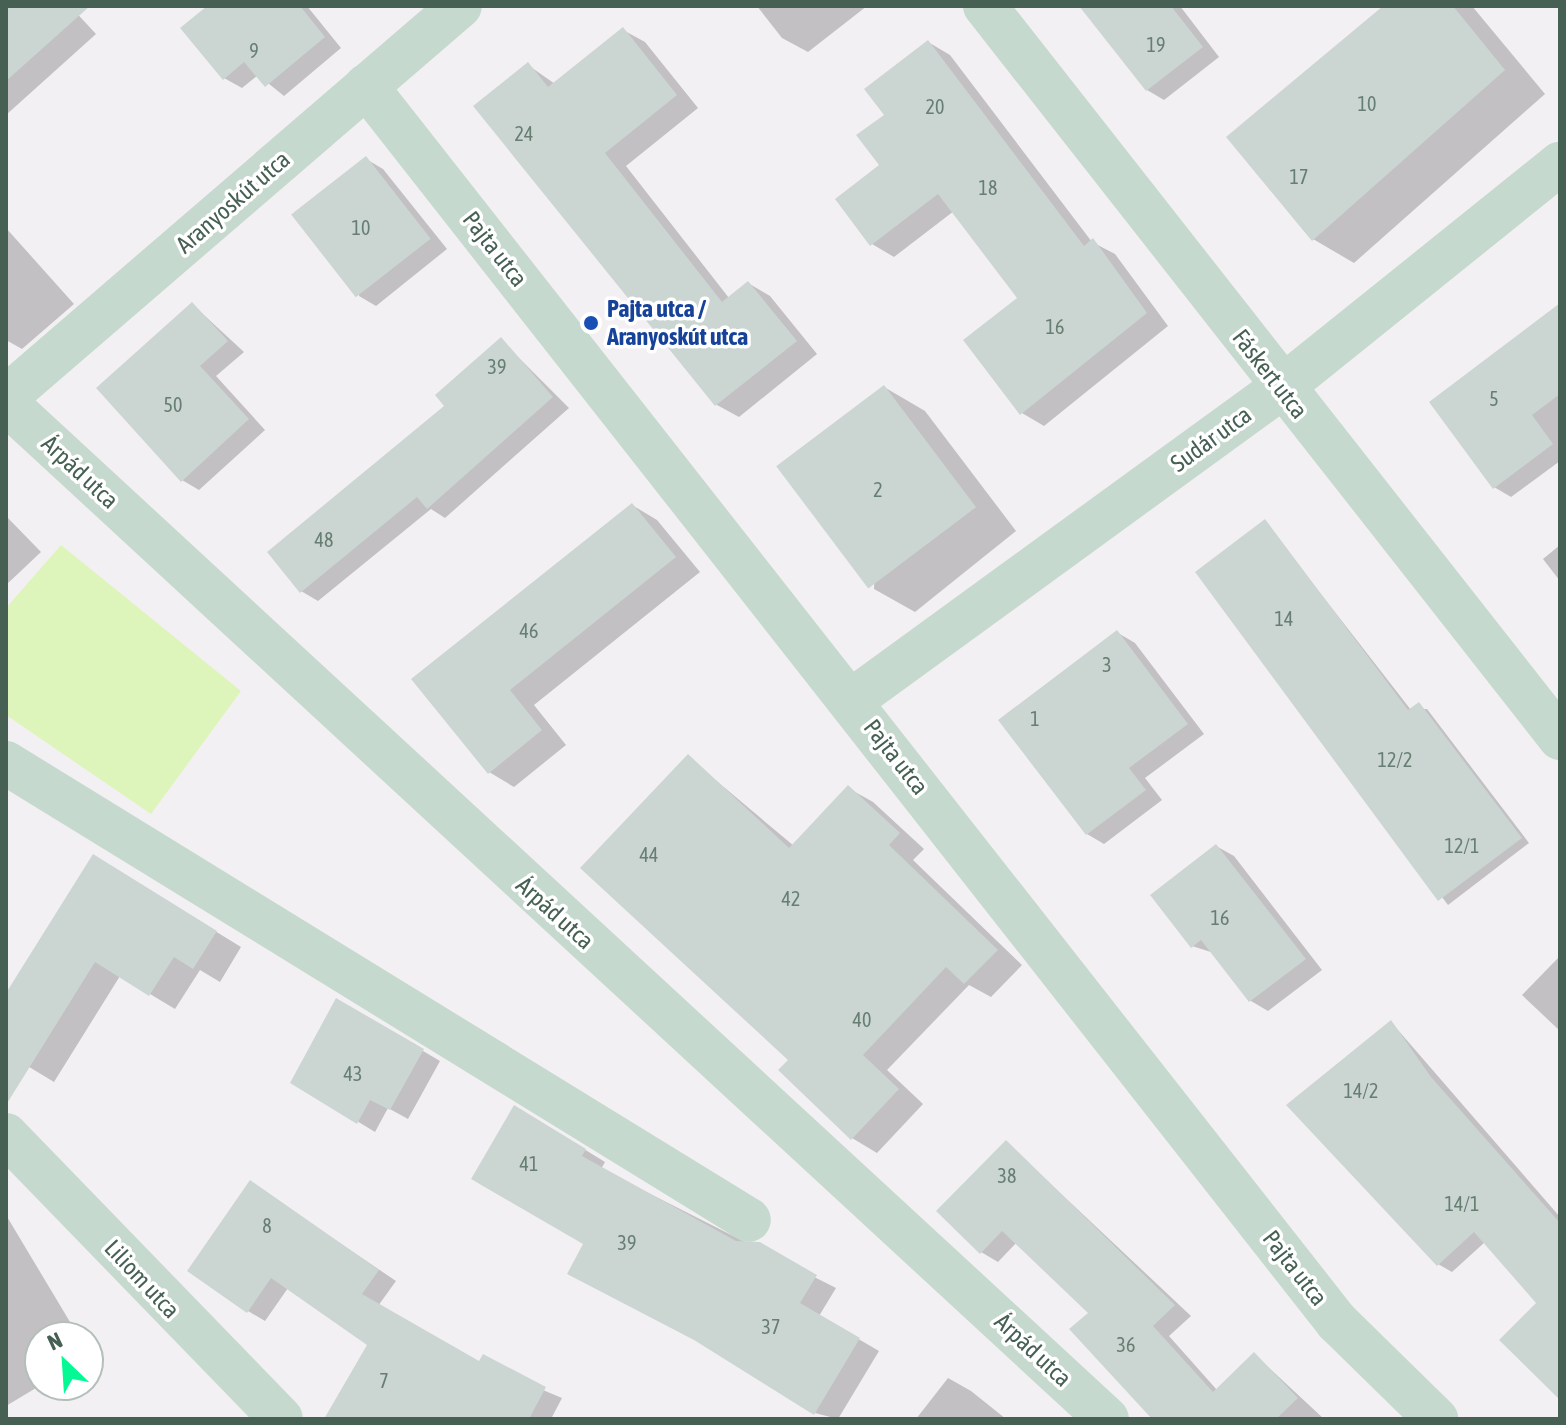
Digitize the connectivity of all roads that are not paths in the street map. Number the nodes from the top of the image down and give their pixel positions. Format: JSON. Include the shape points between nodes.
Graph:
{"nodes":[{"id":1,"x":460,"y":6,"type":"edge"},
{"id":2,"x":985,"y":6,"type":"edge"},
{"id":3,"x":366,"y":86,"type":"junction"},
{"id":4,"x":1560,"y":164,"type":"edge"},
{"id":5,"x":1281,"y":388,"type":"junction"},
{"id":6,"x":6,"y":400,"type":"edge"},
{"id":7,"x":852,"y":700,"type":"junction"},
{"id":8,"x":1560,"y":738,"type":"edge"},
{"id":9,"x":6,"y":763,"type":"edge"},
{"id":10,"x":6,"y":1135,"type":"edge"},
{"id":11,"x":749,"y":1220,"type":"dead end"},
{"id":12,"x":281,"y":1419,"type":"edge"},
{"id":13,"x":1107,"y":1419,"type":"edge"},
{"id":14,"x":1436,"y":1419,"type":"edge"}],
"edges":[{"from":1,"to":3,"type":"street","name":"Aranyoskút utca"},
{"from":2,"to":5,"type":"street","name":"Fáskert utca"},
{"from":3,"to":6,"type":"street","name":"Aranyoskút utca"},
{"from":3,"to":7,"type":"street","name":"Pajta utca"},
{"from":4,"to":5,"type":"street","name":"Sudár utca"},
{"from":5,"to":7,"type":"street","name":"Sudár utca"},
{"from":5,"to":8,"type":"street","name":"Fáskert utca"},
{"from":6,"to":13,"type":"street","name":"Árpád utca"},
{"from":7,"to":14,"type":"street","name":"Pajta utca","via":[[1337,1322]]},
{"from":9,"to":11,"type":"street"},
{"from":10,"to":12,"type":"street","name":"Liliom utca"}]}
